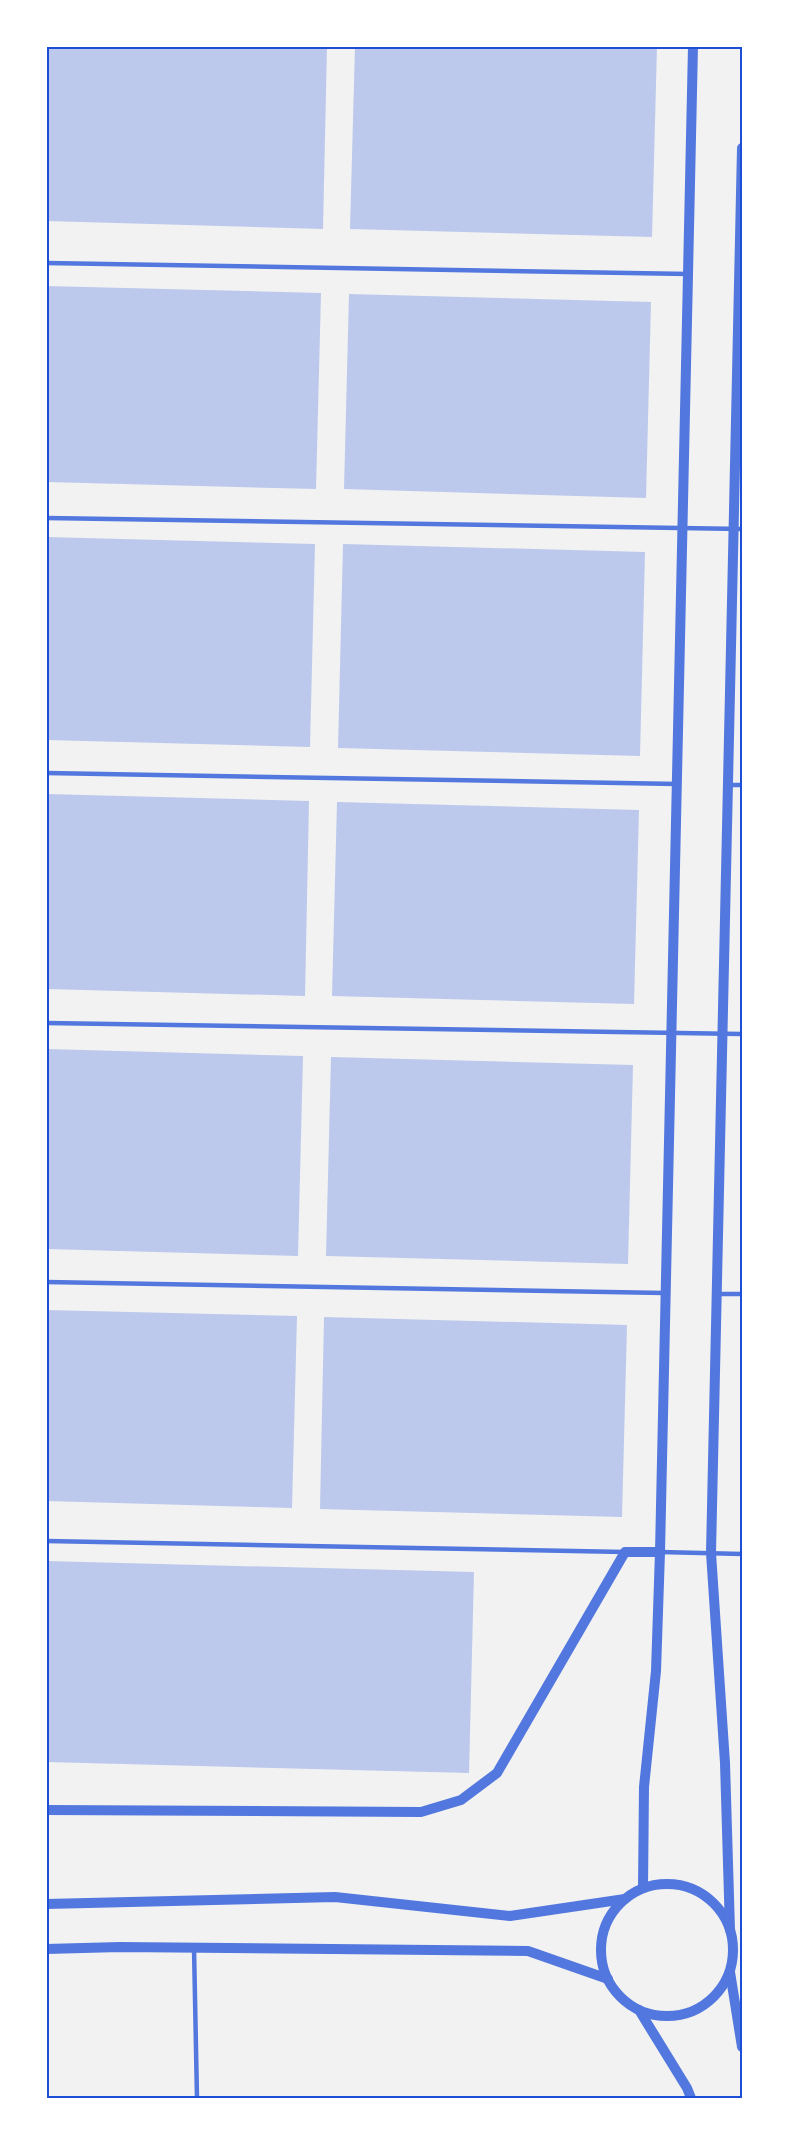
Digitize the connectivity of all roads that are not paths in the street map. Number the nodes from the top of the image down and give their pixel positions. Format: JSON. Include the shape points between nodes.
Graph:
{"nodes":[{"id":1,"x":693,"y":46,"type":"edge"},
{"id":2,"x":742,"y":148,"type":"edge"},
{"id":3,"x":46,"y":263,"type":"edge"},
{"id":4,"x":689,"y":274,"type":"junction"},
{"id":5,"x":741,"y":275,"type":"edge"},
{"id":6,"x":46,"y":518,"type":"edge"},
{"id":7,"x":683,"y":528,"type":"junction"},
{"id":8,"x":738,"y":529,"type":"edge"},
{"id":9,"x":46,"y":773,"type":"edge"},
{"id":10,"x":677,"y":784,"type":"junction"},
{"id":11,"x":728,"y":785,"type":"junction"},
{"id":12,"x":742,"y":785,"type":"edge"},
{"id":13,"x":46,"y":1023,"type":"edge"},
{"id":14,"x":672,"y":1033,"type":"junction"},
{"id":15,"x":722,"y":1034,"type":"junction"},
{"id":16,"x":742,"y":1034,"type":"edge"},
{"id":17,"x":46,"y":1282,"type":"edge"},
{"id":18,"x":666,"y":1293,"type":"junction"},
{"id":19,"x":717,"y":1294,"type":"junction"},
{"id":20,"x":742,"y":1294,"type":"edge"},
{"id":21,"x":46,"y":1542,"type":"edge"},
{"id":22,"x":624,"y":1552,"type":"junction"},
{"id":23,"x":660,"y":1552,"type":"junction"},
{"id":24,"x":711,"y":1553,"type":"junction"},
{"id":25,"x":742,"y":1554,"type":"edge"},
{"id":26,"x":46,"y":1810,"type":"edge"},
{"id":27,"x":644,"y":1888,"type":"junction"},
{"id":28,"x":625,"y":1899,"type":"junction"},
{"id":29,"x":46,"y":1904,"type":"edge"},
{"id":30,"x":730,"y":1930,"type":"junction"},
{"id":31,"x":194,"y":1947,"type":"junction"},
{"id":32,"x":46,"y":1949,"type":"edge"},
{"id":33,"x":730,"y":1972,"type":"junction"},
{"id":34,"x":608,"y":1979,"type":"junction"},
{"id":35,"x":639,"y":2010,"type":"junction"},
{"id":36,"x":742,"y":2047,"type":"edge"},
{"id":37,"x":197,"y":2098,"type":"edge"},
{"id":38,"x":691,"y":2098,"type":"edge"}],
"edges":[{"from":1,"to":4,"type":"street"},
{"from":2,"to":5,"type":"street"},
{"from":3,"to":4,"type":"lane"},
{"from":4,"to":7,"type":"street"},
{"from":5,"to":8,"type":"street"},
{"from":6,"to":7,"type":"lane"},
{"from":7,"to":8,"type":"lane"},
{"from":7,"to":10,"type":"street"},
{"from":8,"to":11,"type":"street"},
{"from":9,"to":10,"type":"lane"},
{"from":10,"to":14,"type":"street"},
{"from":11,"to":12,"type":"lane"},
{"from":11,"to":15,"type":"street"},
{"from":13,"to":14,"type":"lane"},
{"from":14,"to":15,"type":"lane"},
{"from":14,"to":18,"type":"street"},
{"from":15,"to":16,"type":"lane"},
{"from":15,"to":19,"type":"street"},
{"from":17,"to":18,"type":"lane"},
{"from":18,"to":23,"type":"street"},
{"from":19,"to":20,"type":"lane"},
{"from":19,"to":24,"type":"street"},
{"from":21,"to":22,"type":"lane"},
{"from":22,"to":23,"type":"street"},
{"from":22,"to":26,"type":"street","via":[[497,1773],[461,1800],[421,1812]]},
{"from":23,"to":24,"type":"lane"},
{"from":23,"to":27,"type":"street","via":[[656,1671],[644,1787]]},
{"from":24,"to":25,"type":"lane"},
{"from":24,"to":30,"type":"street","via":[[725,1763]]},
{"from":27,"to":28,"type":"street"},
{"from":27,"to":30,"type":"street","via":[[664,1884],[695,1891],[720,1911]]},
{"from":28,"to":29,"type":"street","via":[[510,1916],[335,1897]]},
{"from":28,"to":34,"type":"street","via":[[610,1915],[603,1935],[602,1957]]},
{"from":30,"to":33,"type":"street"},
{"from":31,"to":32,"type":"street"},
{"from":31,"to":34,"type":"street","via":[[528,1951]]},
{"from":31,"to":37,"type":"lane"},
{"from":33,"to":35,"type":"street","via":[[711,1999],[682,2015],[660,2016]]},
{"from":33,"to":36,"type":"street"},
{"from":34,"to":35,"type":"street","via":[[620,1997]]},
{"from":35,"to":38,"type":"street"}]}
